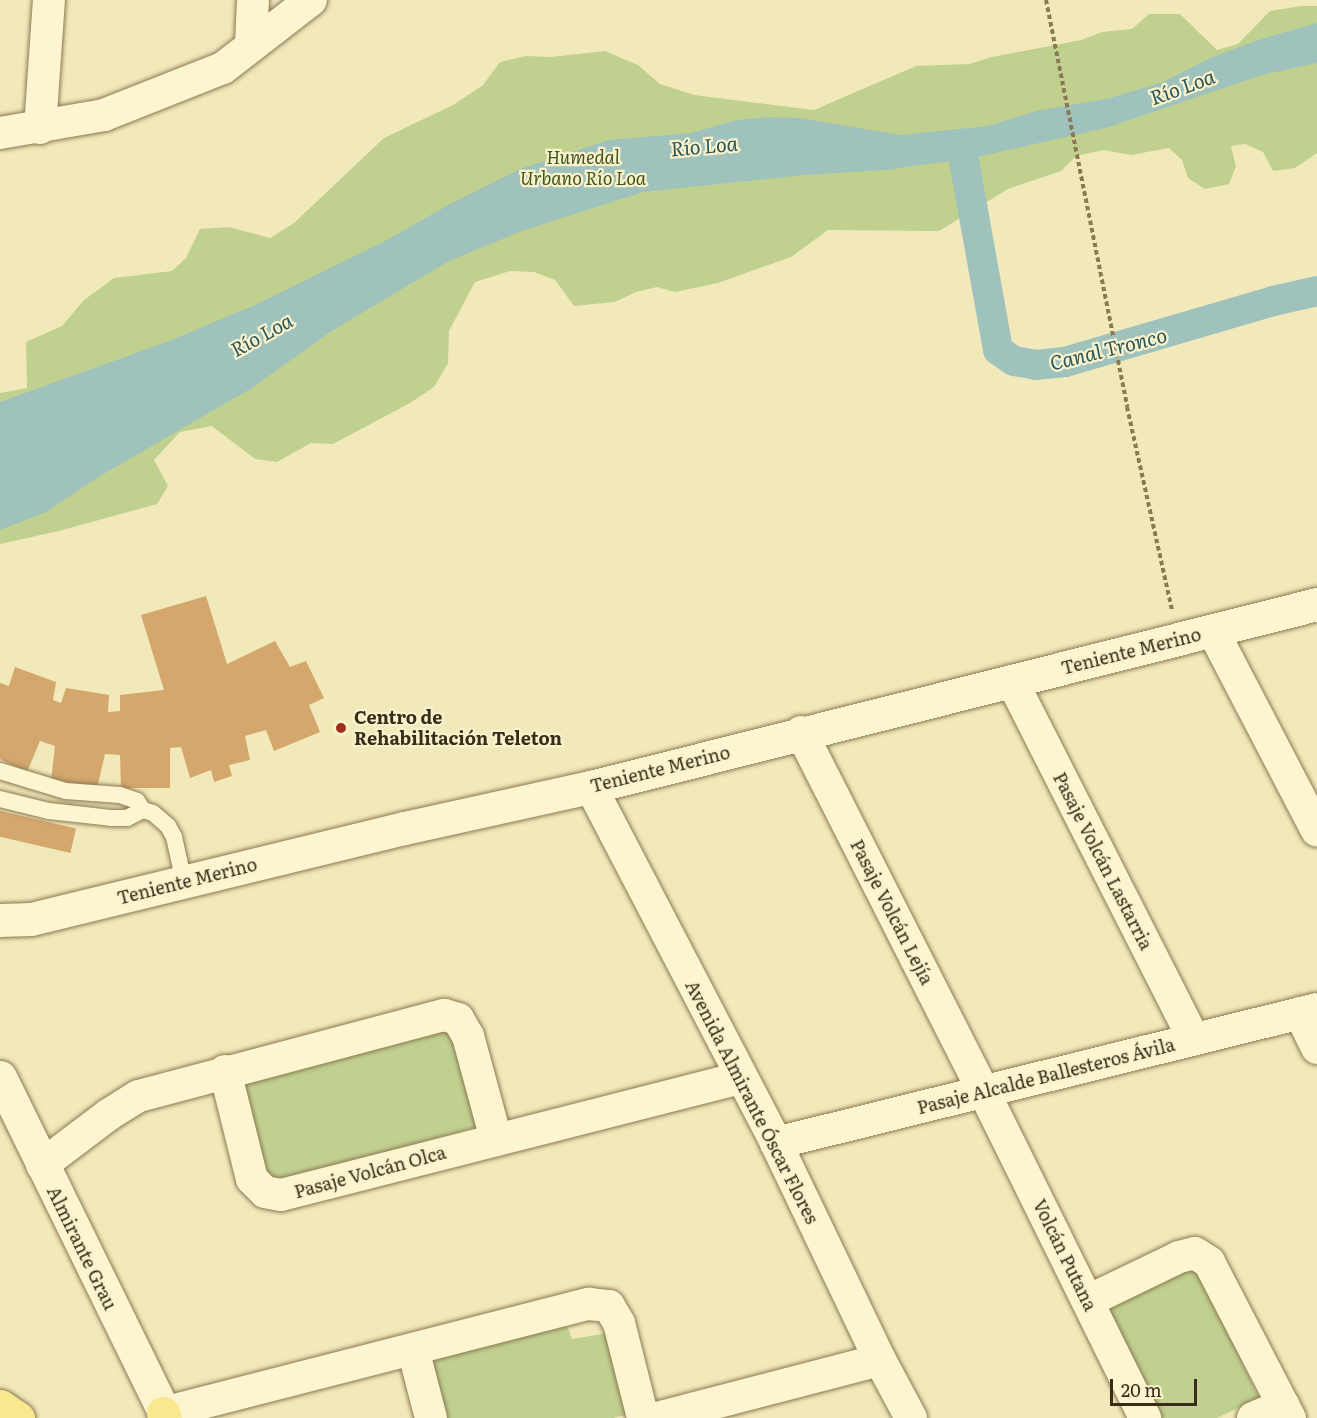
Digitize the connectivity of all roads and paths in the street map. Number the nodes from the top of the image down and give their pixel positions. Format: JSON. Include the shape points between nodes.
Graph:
{"nodes":[{"id":1,"x":49,"y":0,"type":"edge"},
{"id":2,"x":252,"y":0,"type":"edge"},
{"id":3,"x":311,"y":0,"type":"edge"},
{"id":4,"x":1046,"y":0,"type":"edge"},
{"id":5,"x":251,"y":45,"type":"junction"},
{"id":6,"x":40,"y":128,"type":"junction"},
{"id":7,"x":0,"y":133,"type":"edge"},
{"id":8,"x":1317,"y":604,"type":"edge"},
{"id":9,"x":1212,"y":631,"type":"junction"},
{"id":10,"x":1179,"y":640,"type":"junction"},
{"id":11,"x":1012,"y":681,"type":"junction"},
{"id":12,"x":801,"y":732,"type":"junction"},
{"id":13,"x":0,"y":771,"type":"edge"},
{"id":14,"x":591,"y":787,"type":"junction"},
{"id":15,"x":0,"y":799,"type":"edge"},
{"id":16,"x":143,"y":810,"type":"junction"},
{"id":17,"x":1317,"y":831,"type":"edge"},
{"id":18,"x":184,"y":882,"type":"junction"},
{"id":19,"x":16,"y":919,"type":"edge"},
{"id":20,"x":0,"y":934,"type":"edge"},
{"id":21,"x":1308,"y":1011,"type":"edge"},
{"id":22,"x":1194,"y":1040,"type":"junction"},
{"id":23,"x":1317,"y":1048,"type":"edge"},
{"id":24,"x":225,"y":1071,"type":"junction"},
{"id":25,"x":0,"y":1077,"type":"edge"},
{"id":26,"x":740,"y":1078,"type":"junction"},
{"id":27,"x":984,"y":1092,"type":"junction"},
{"id":28,"x":496,"y":1139,"type":"junction"},
{"id":29,"x":776,"y":1143,"type":"junction"},
{"id":30,"x":42,"y":1165,"type":"junction"},
{"id":31,"x":1088,"y":1301,"type":"junction"},
{"id":32,"x":413,"y":1348,"type":"junction"},
{"id":33,"x":880,"y":1359,"type":"junction"},
{"id":34,"x":0,"y":1406,"type":"edge"},
{"id":35,"x":1286,"y":1411,"type":"edge"},
{"id":36,"x":165,"y":1416,"type":"edge"},
{"id":37,"x":18,"y":1418,"type":"edge"},
{"id":38,"x":431,"y":1418,"type":"edge"},
{"id":39,"x":643,"y":1418,"type":"edge"},
{"id":40,"x":657,"y":1418,"type":"edge"},
{"id":41,"x":911,"y":1418,"type":"edge"},
{"id":42,"x":1145,"y":1418,"type":"edge"},
{"id":43,"x":1254,"y":1418,"type":"edge"}],
"edges":[{"from":1,"to":6,"type":"street"},
{"from":2,"to":5,"type":"street"},
{"from":3,"to":5,"type":"street"},
{"from":4,"to":10,"type":"path","via":[[1127,407]]},
{"from":5,"to":6,"type":"street","via":[[223,68],[104,115]]},
{"from":6,"to":7,"type":"street"},
{"from":8,"to":9,"type":"street","name":"Teniente Merino"},
{"from":9,"to":10,"type":"street","name":"Teniente Merino"},
{"from":9,"to":17,"type":"street"},
{"from":10,"to":11,"type":"street","name":"Teniente Merino"},
{"from":11,"to":12,"type":"street","name":"Teniente Merino"},
{"from":11,"to":22,"type":"street","name":"Pasaje Volcán Lastarria"},
{"from":12,"to":14,"type":"street","name":"Teniente Merino"},
{"from":12,"to":27,"type":"street","name":"Pasaje Volcán Lejía"},
{"from":13,"to":16,"type":"lane","via":[[66,790],[129,797]]},
{"from":14,"to":18,"type":"street","name":"Teniente Merino"},
{"from":14,"to":26,"type":"street","name":"Avenida Almirante Óscar Flores"},
{"from":15,"to":16,"type":"lane","via":[[50,811],[111,818],[127,818]]},
{"from":16,"to":18,"type":"lane","via":[[168,826]]},
{"from":18,"to":19,"type":"street","name":"Teniente Merino"},
{"from":19,"to":20,"type":"street","name":"Teniente Merino"},
{"from":21,"to":22,"type":"street","name":"Pasaje Alcalde Ballesteros Ávila"},
{"from":21,"to":23,"type":"street"},
{"from":22,"to":27,"type":"street","name":"Pasaje Alcalde Ballesteros Ávila"},
{"from":24,"to":28,"type":"street","via":[[444,1015],[458,1019],[468,1035]]},
{"from":24,"to":28,"type":"street","name":"Pasaje Volcán Olca","via":[[252,1179],[265,1192],[281,1195]]},
{"from":24,"to":30,"type":"street","via":[[139,1096]]},
{"from":25,"to":30,"type":"street","name":"Almirante Grau"},
{"from":26,"to":28,"type":"street","name":"Pasaje Volcán Olca"},
{"from":26,"to":29,"type":"street","name":"Avenida Almirante Óscar Flores"},
{"from":27,"to":29,"type":"street","name":"Pasaje Alcalde Ballesteros Ávila"},
{"from":27,"to":31,"type":"street","name":"Volcán Putana"},
{"from":29,"to":33,"type":"street","name":"Avenida Almirante Óscar Flores"},
{"from":30,"to":36,"type":"street","name":"Almirante Grau"},
{"from":31,"to":35,"type":"street","via":[[1195,1253],[1209,1262]]},
{"from":31,"to":42,"type":"street","name":"Volcán Putana"},
{"from":32,"to":36,"type":"street"},
{"from":32,"to":38,"type":"street"},
{"from":32,"to":39,"type":"street","via":[[589,1304],[609,1306],[619,1323]]},
{"from":33,"to":40,"type":"street"},
{"from":33,"to":41,"type":"street","name":"Avenida Almirante Óscar Flores"},
{"from":34,"to":37,"type":"main road"},
{"from":35,"to":43,"type":"street"}]}
